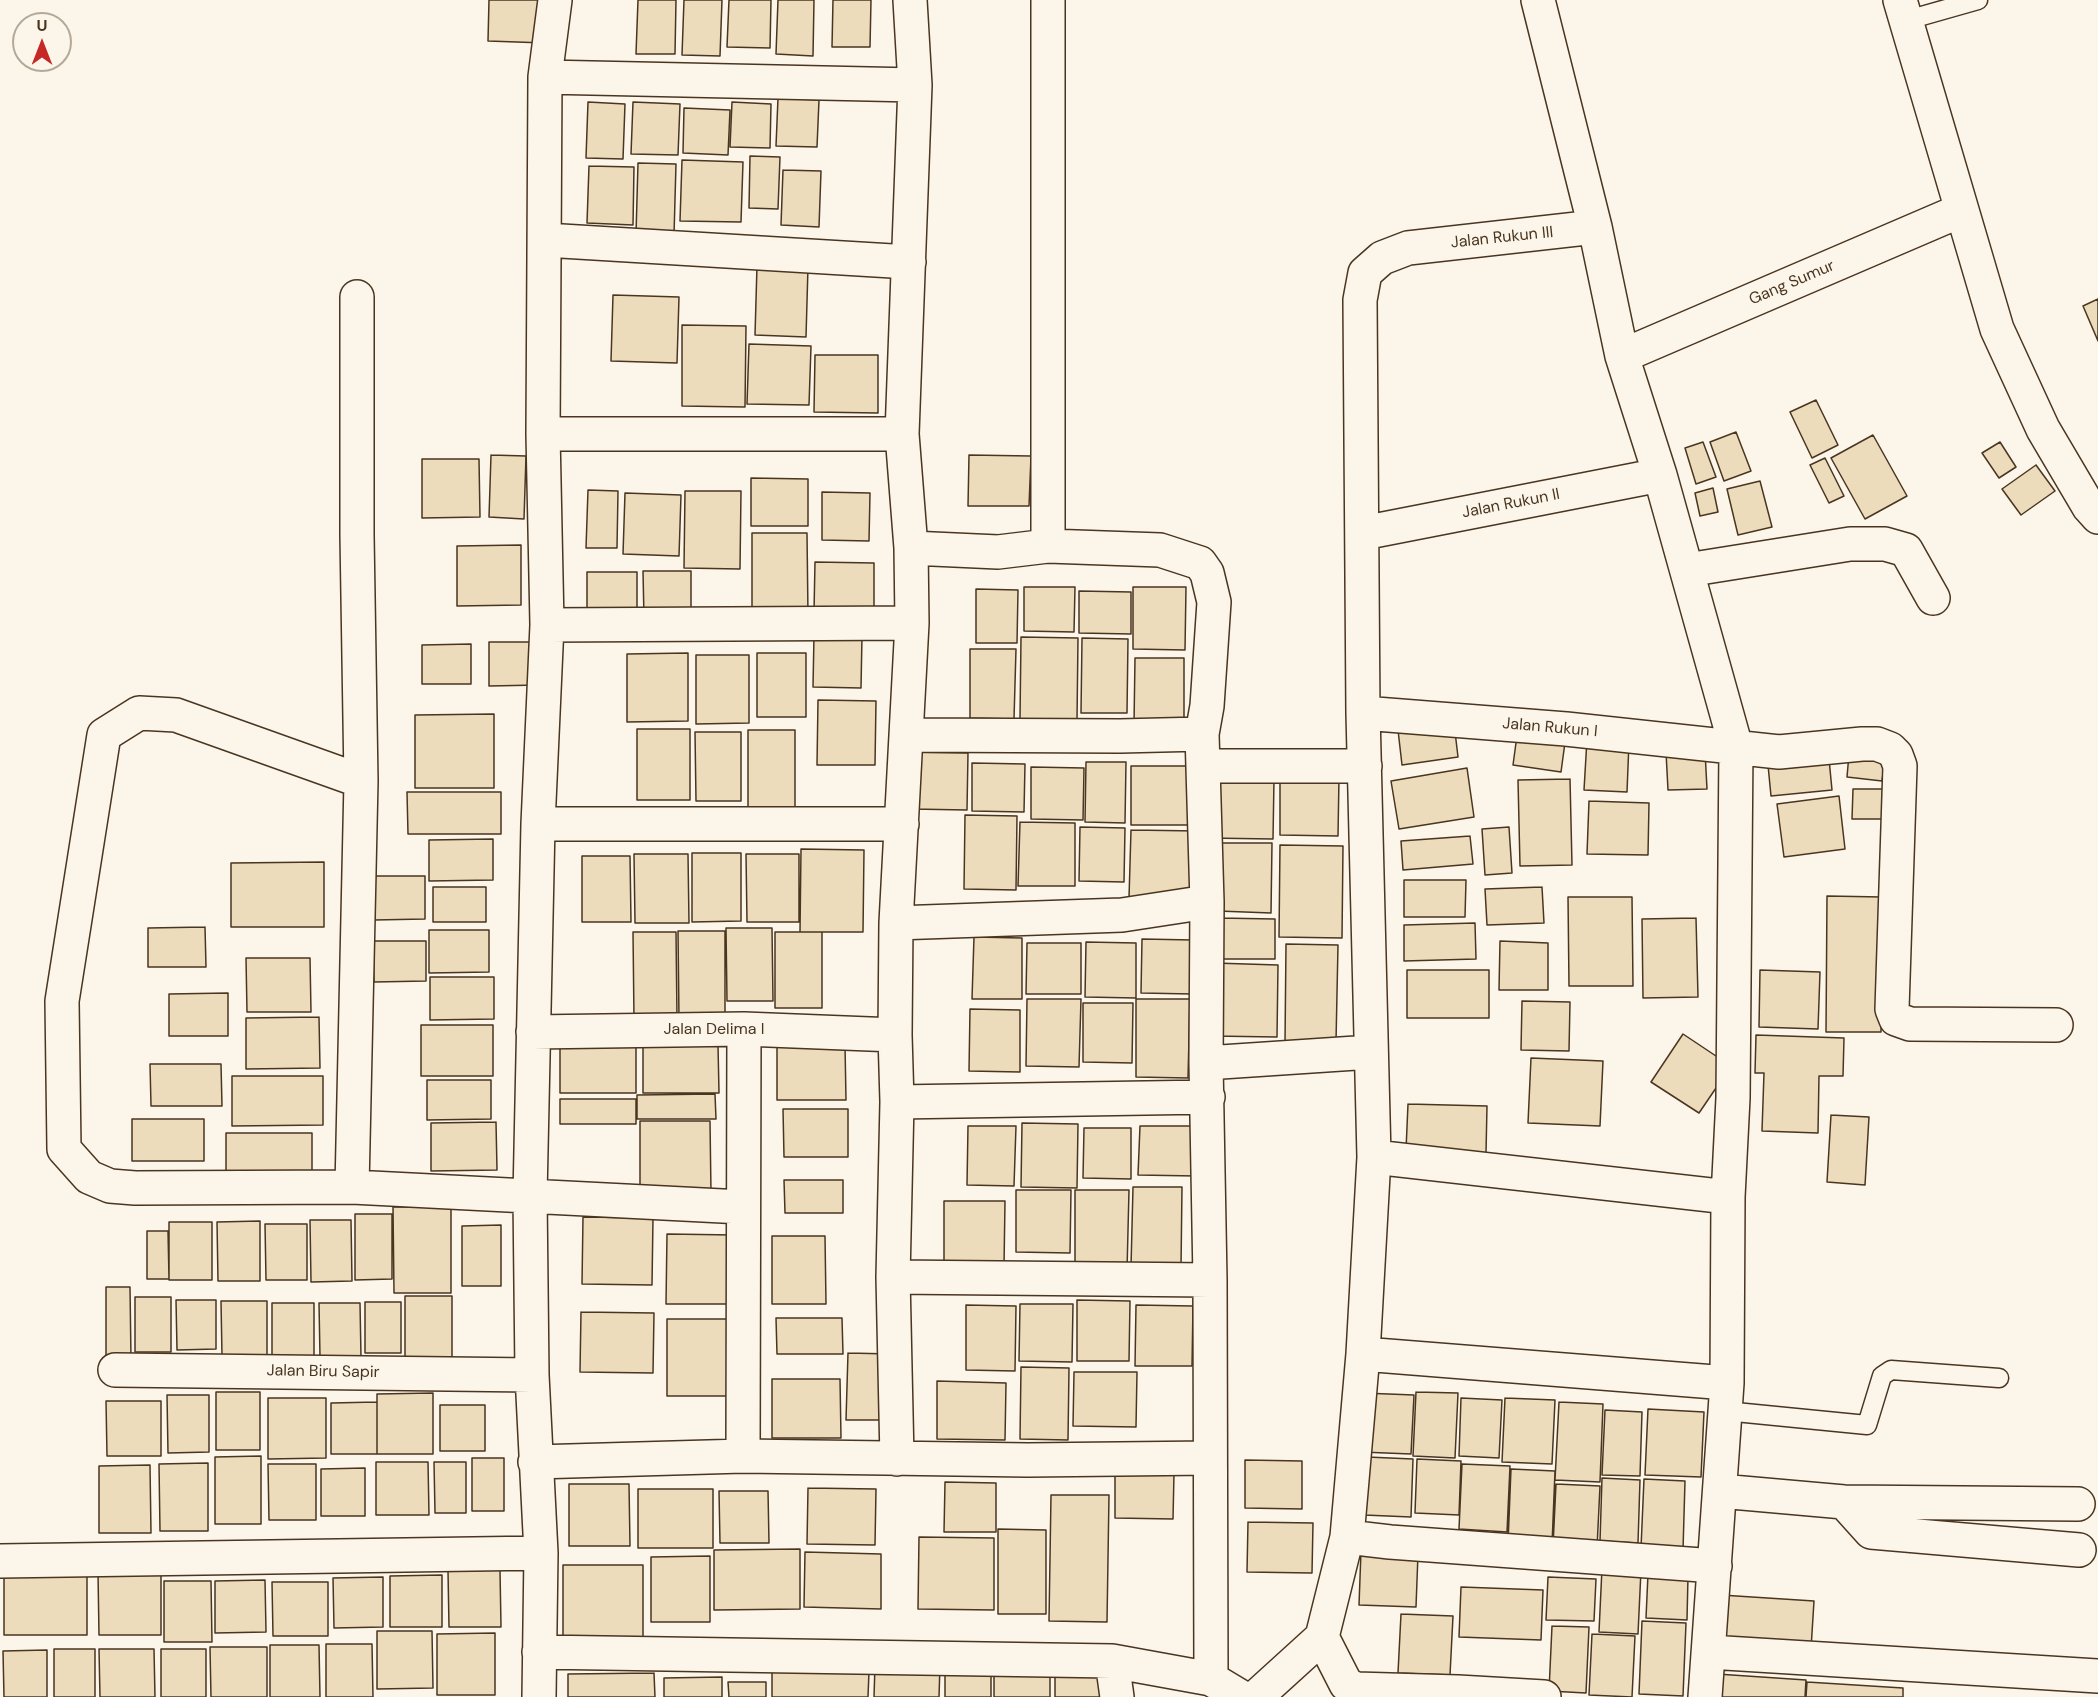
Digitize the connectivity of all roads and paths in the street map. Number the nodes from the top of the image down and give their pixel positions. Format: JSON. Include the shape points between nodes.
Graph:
{"nodes":[{"id":1,"x":555,"y":0,"type":"edge"},
{"id":2,"x":910,"y":0,"type":"edge"},
{"id":3,"x":1048,"y":0,"type":"edge"},
{"id":4,"x":1538,"y":0,"type":"edge"},
{"id":5,"x":1978,"y":0,"type":"edge"},
{"id":6,"x":1902,"y":11,"type":"edge"},
{"id":7,"x":546,"y":77,"type":"junction"},
{"id":8,"x":915,"y":85,"type":"junction"},
{"id":9,"x":1962,"y":210,"type":"junction"},
{"id":10,"x":1595,"y":227,"type":"junction"},
{"id":11,"x":545,"y":240,"type":"junction"},
{"id":12,"x":909,"y":262,"type":"junction"},
{"id":13,"x":357,"y":297,"type":"dead end"},
{"id":14,"x":1622,"y":356,"type":"junction"},
{"id":15,"x":543,"y":434,"type":"junction"},
{"id":16,"x":902,"y":434,"type":"junction"},
{"id":17,"x":1660,"y":475,"type":"junction"},
{"id":18,"x":2098,"y":517,"type":"edge"},
{"id":19,"x":1363,"y":533,"type":"junction"},
{"id":20,"x":1048,"y":546,"type":"junction"},
{"id":21,"x":911,"y":548,"type":"junction"},
{"id":22,"x":1686,"y":570,"type":"junction"},
{"id":23,"x":1933,"y":598,"type":"dead end"},
{"id":24,"x":912,"y":623,"type":"junction"},
{"id":25,"x":547,"y":625,"type":"junction"},
{"id":26,"x":1364,"y":713,"type":"junction"},
{"id":27,"x":906,"y":735,"type":"junction"},
{"id":28,"x":1736,"y":747,"type":"junction"},
{"id":29,"x":1203,"y":750,"type":"junction"},
{"id":30,"x":1365,"y":766,"type":"junction"},
{"id":31,"x":361,"y":781,"type":"junction"},
{"id":32,"x":538,"y":824,"type":"junction"},
{"id":33,"x":902,"y":824,"type":"junction"},
{"id":34,"x":1207,"y":902,"type":"junction"},
{"id":35,"x":896,"y":923,"type":"junction"},
{"id":36,"x":2056,"y":1025,"type":"dead end"},
{"id":37,"x":744,"y":1029,"type":"junction"},
{"id":38,"x":532,"y":1032,"type":"junction"},
{"id":39,"x":895,"y":1035,"type":"junction"},
{"id":40,"x":1371,"y":1052,"type":"junction"},
{"id":41,"x":1206,"y":1063,"type":"junction"},
{"id":42,"x":1208,"y":1097,"type":"junction"},
{"id":43,"x":897,"y":1102,"type":"junction"},
{"id":44,"x":1374,"y":1157,"type":"junction"},
{"id":45,"x":352,"y":1186,"type":"junction"},
{"id":46,"x":530,"y":1196,"type":"junction"},
{"id":47,"x":1728,"y":1197,"type":"junction"},
{"id":48,"x":742,"y":1207,"type":"junction"},
{"id":49,"x":893,"y":1277,"type":"junction"},
{"id":50,"x":1210,"y":1280,"type":"junction"},
{"id":51,"x":1364,"y":1354,"type":"junction"},
{"id":52,"x":115,"y":1370,"type":"dead end"},
{"id":53,"x":532,"y":1375,"type":"junction"},
{"id":54,"x":1998,"y":1378,"type":"dead end"},
{"id":55,"x":1726,"y":1397,"type":"junction"},
{"id":56,"x":743,"y":1456,"type":"junction"},
{"id":57,"x":1210,"y":1458,"type":"junction"},
{"id":58,"x":897,"y":1459,"type":"junction"},
{"id":59,"x":535,"y":1462,"type":"junction"},
{"id":60,"x":1720,"y":1491,"type":"junction"},
{"id":61,"x":1844,"y":1502,"type":"junction"},
{"id":62,"x":2078,"y":1504,"type":"dead end"},
{"id":63,"x":1347,"y":1537,"type":"junction"},
{"id":64,"x":2079,"y":1550,"type":"dead end"},
{"id":65,"x":541,"y":1553,"type":"junction"},
{"id":66,"x":0,"y":1561,"type":"edge"},
{"id":67,"x":1715,"y":1566,"type":"junction"},
{"id":68,"x":1322,"y":1637,"type":"junction"},
{"id":69,"x":539,"y":1652,"type":"junction"},
{"id":70,"x":1708,"y":1652,"type":"junction"},
{"id":71,"x":1112,"y":1661,"type":"junction"},
{"id":72,"x":2098,"y":1676,"type":"edge"},
{"id":73,"x":1211,"y":1679,"type":"junction"},
{"id":74,"x":1343,"y":1690,"type":"edge"},
{"id":75,"x":539,"y":1697,"type":"edge"},
{"id":76,"x":1116,"y":1697,"type":"edge"},
{"id":77,"x":1241,"y":1697,"type":"edge"},
{"id":78,"x":1256,"y":1697,"type":"edge"},
{"id":79,"x":1544,"y":1697,"type":"edge"},
{"id":80,"x":1705,"y":1697,"type":"edge"}],
"edges":[{"from":1,"to":7,"type":"street"},
{"from":2,"to":8,"type":"street"},
{"from":3,"to":20,"type":"street"},
{"from":4,"to":10,"type":"street"},
{"from":5,"to":6,"type":"lane"},
{"from":6,"to":9,"type":"street"},
{"from":7,"to":8,"type":"street"},
{"from":7,"to":11,"type":"street"},
{"from":8,"to":12,"type":"street"},
{"from":9,"to":14,"type":"street","name":"Gang Sumur"},
{"from":9,"to":18,"type":"street","via":[[1997,329],[2043,429]]},
{"from":10,"to":14,"type":"street"},
{"from":10,"to":19,"type":"street","name":"Jalan Rukun III","via":[[1408,248],[1382,258],[1365,273],[1360,300]]},
{"from":11,"to":12,"type":"street"},
{"from":11,"to":15,"type":"street"},
{"from":12,"to":16,"type":"street"},
{"from":13,"to":31,"type":"street"},
{"from":14,"to":17,"type":"street"},
{"from":15,"to":16,"type":"street"},
{"from":15,"to":25,"type":"street"},
{"from":16,"to":21,"type":"street"},
{"from":17,"to":19,"type":"street","name":"Jalan Rukun II"},
{"from":17,"to":22,"type":"street"},
{"from":19,"to":26,"type":"street","name":"Jalan Rukun III"},
{"from":20,"to":21,"type":"street","via":[[998,552]]},
{"from":20,"to":29,"type":"street","via":[[1160,550],[1200,563],[1207,573],[1214,602]]},
{"from":21,"to":24,"type":"street"},
{"from":22,"to":23,"type":"street","via":[[1850,544],[1885,544],[1906,550]]},
{"from":22,"to":28,"type":"street"},
{"from":24,"to":25,"type":"street"},
{"from":24,"to":27,"type":"street"},
{"from":25,"to":32,"type":"street"},
{"from":26,"to":28,"type":"street","name":"Jalan Rukun I"},
{"from":26,"to":30,"type":"street","name":"Jalan Rukun III"},
{"from":27,"to":29,"type":"street","via":[[1120,736]]},
{"from":27,"to":33,"type":"street"},
{"from":28,"to":36,"type":"street","name":"Jalan Rukun I","via":[[1779,752],[1876,744],[1896,755],[1900,766],[1892,1009],[1896,1019],[1910,1024]]},
{"from":28,"to":47,"type":"street"},
{"from":29,"to":30,"type":"street"},
{"from":29,"to":34,"type":"street"},
{"from":30,"to":40,"type":"street","name":"Jalan Rukun III"},
{"from":31,"to":45,"type":"street"},
{"from":31,"to":45,"type":"street","via":[[176,715],[139,713],[104,735],[62,1001],[64,1149],[89,1178],[110,1186],[135,1188]]},
{"from":32,"to":33,"type":"street"},
{"from":32,"to":38,"type":"street"},
{"from":33,"to":35,"type":"street"},
{"from":34,"to":35,"type":"street","via":[[1122,915]]},
{"from":34,"to":41,"type":"street"},
{"from":35,"to":39,"type":"street"},
{"from":37,"to":38,"type":"street","name":"Jalan Delima I"},
{"from":37,"to":39,"type":"street","name":"Jalan Delima I"},
{"from":37,"to":48,"type":"street"},
{"from":38,"to":46,"type":"street"},
{"from":39,"to":43,"type":"street"},
{"from":40,"to":41,"type":"street"},
{"from":40,"to":44,"type":"street","name":"Jalan Rukun III"},
{"from":41,"to":42,"type":"street"},
{"from":42,"to":43,"type":"street"},
{"from":42,"to":50,"type":"street"},
{"from":43,"to":49,"type":"street"},
{"from":44,"to":47,"type":"street"},
{"from":44,"to":51,"type":"street","name":"Jalan Rukun III"},
{"from":45,"to":46,"type":"street"},
{"from":46,"to":48,"type":"street"},
{"from":46,"to":53,"type":"street"},
{"from":47,"to":55,"type":"street"},
{"from":48,"to":56,"type":"street"},
{"from":49,"to":50,"type":"street"},
{"from":49,"to":58,"type":"street"},
{"from":50,"to":57,"type":"street"},
{"from":51,"to":55,"type":"street"},
{"from":51,"to":63,"type":"street","name":"Jalan Rukun III"},
{"from":52,"to":53,"type":"street","name":"Jalan Biru Sapir"},
{"from":53,"to":59,"type":"street"},
{"from":54,"to":55,"type":"lane","via":[[1891,1370],[1882,1376],[1868,1425]]},
{"from":55,"to":60,"type":"street"},
{"from":56,"to":58,"type":"street"},
{"from":56,"to":59,"type":"street"},
{"from":57,"to":58,"type":"street"},
{"from":57,"to":73,"type":"street"},
{"from":59,"to":65,"type":"street"},
{"from":60,"to":61,"type":"street"},
{"from":60,"to":67,"type":"street"},
{"from":61,"to":62,"type":"street"},
{"from":61,"to":64,"type":"street","via":[[1871,1532]]},
{"from":63,"to":67,"type":"street"},
{"from":63,"to":68,"type":"street","name":"Jalan Rukun III"},
{"from":65,"to":66,"type":"street"},
{"from":65,"to":69,"type":"street"},
{"from":67,"to":70,"type":"street"},
{"from":68,"to":74,"type":"street"},
{"from":68,"to":78,"type":"street"},
{"from":69,"to":71,"type":"street"},
{"from":69,"to":75,"type":"street"},
{"from":70,"to":72,"type":"street"},
{"from":70,"to":80,"type":"street"},
{"from":71,"to":73,"type":"street"},
{"from":71,"to":76,"type":"street"},
{"from":73,"to":77,"type":"street"},
{"from":74,"to":79,"type":"street"}]}
